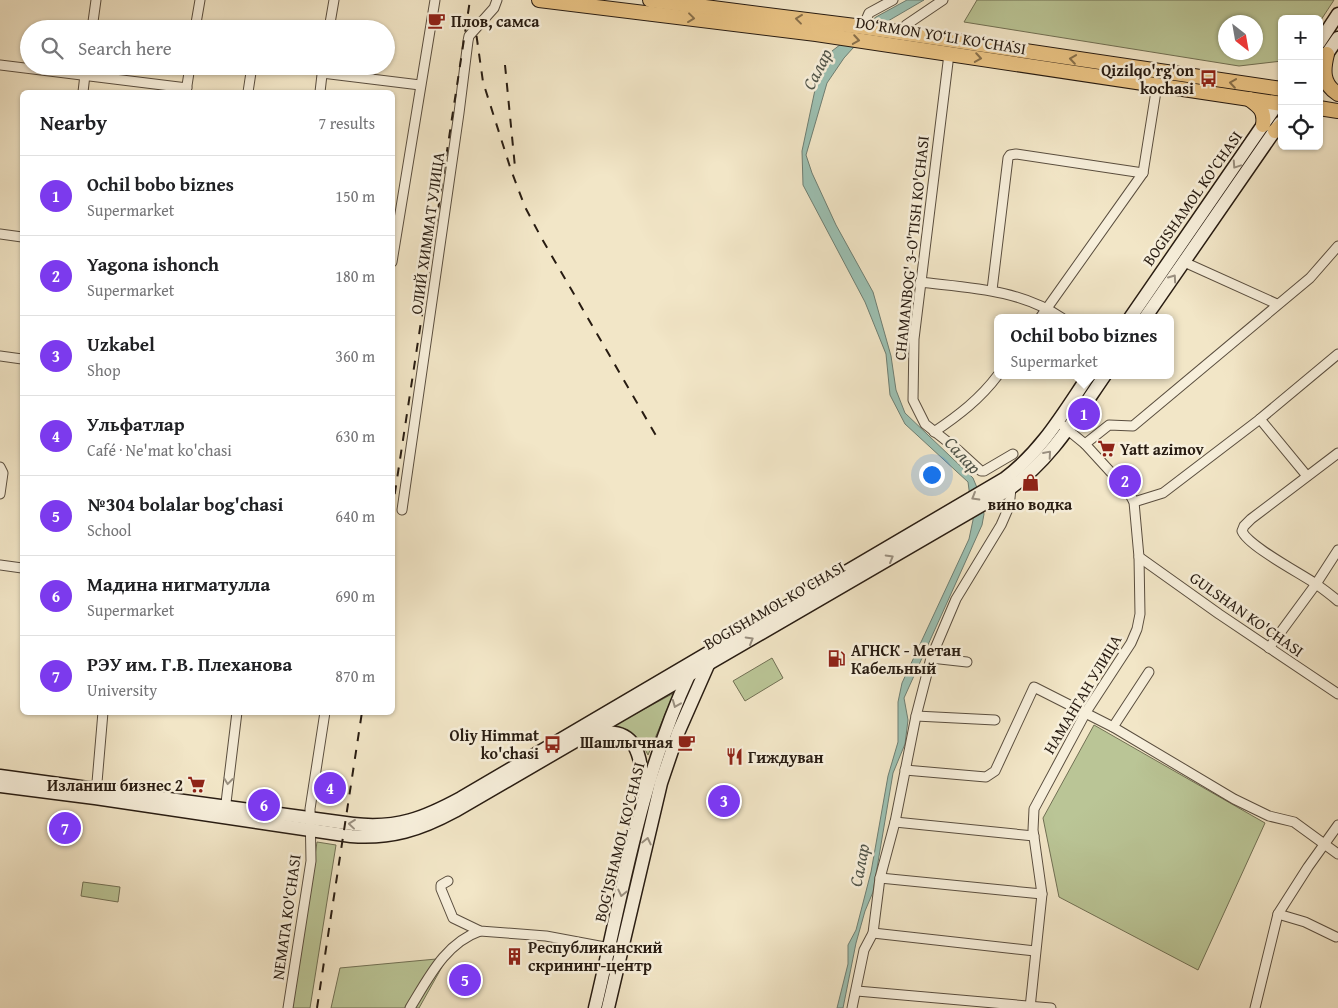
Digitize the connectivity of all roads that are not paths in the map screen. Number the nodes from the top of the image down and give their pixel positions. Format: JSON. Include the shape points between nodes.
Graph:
{"nodes":[{"id":1,"x":96,"y":0,"type":"edge"},
{"id":2,"x":200,"y":0,"type":"edge"},
{"id":3,"x":334,"y":0,"type":"edge"},
{"id":4,"x":435,"y":0,"type":"edge"},
{"id":5,"x":497,"y":0,"type":"edge"},
{"id":6,"x":539,"y":0,"type":"edge"},
{"id":7,"x":650,"y":0,"type":"edge"},
{"id":8,"x":893,"y":0,"type":"edge"},
{"id":9,"x":943,"y":0,"type":"edge"},
{"id":10,"x":1338,"y":14,"type":"edge"},
{"id":11,"x":93,"y":20,"type":"edge"},
{"id":12,"x":197,"y":20,"type":"edge"},
{"id":13,"x":331,"y":20,"type":"edge"},
{"id":14,"x":779,"y":23,"type":"junction"},
{"id":15,"x":863,"y":27,"type":"junction"},
{"id":16,"x":817,"y":28,"type":"junction"},
{"id":17,"x":899,"y":35,"type":"junction"},
{"id":18,"x":1338,"y":38,"type":"edge"},
{"id":19,"x":1323,"y":52,"type":"edge"},
{"id":20,"x":1323,"y":53,"type":"edge"},
{"id":21,"x":949,"y":54,"type":"junction"},
{"id":22,"x":1323,"y":60,"type":"edge"},
{"id":23,"x":0,"y":64,"type":"edge"},
{"id":24,"x":20,"y":67,"type":"edge"},
{"id":25,"x":78,"y":75,"type":"edge"},
{"id":26,"x":189,"y":75,"type":"edge"},
{"id":27,"x":251,"y":75,"type":"edge"},
{"id":28,"x":322,"y":75,"type":"edge"},
{"id":29,"x":355,"y":75,"type":"edge"},
{"id":30,"x":85,"y":76,"type":"junction"},
{"id":31,"x":420,"y":85,"type":"junction"},
{"id":32,"x":1158,"y":85,"type":"junction"},
{"id":33,"x":1278,"y":88,"type":"edge"},
{"id":34,"x":83,"y":90,"type":"edge"},
{"id":35,"x":187,"y":90,"type":"edge"},
{"id":36,"x":248,"y":90,"type":"edge"},
{"id":37,"x":320,"y":90,"type":"edge"},
{"id":38,"x":1323,"y":94,"type":"edge"},
{"id":39,"x":1338,"y":95,"type":"edge"},
{"id":40,"x":1249,"y":99,"type":"junction"},
{"id":41,"x":1278,"y":102,"type":"edge"},
{"id":42,"x":1280,"y":105,"type":"edge"},
{"id":43,"x":1275,"y":125,"type":"edge"},
{"id":44,"x":1143,"y":173,"type":"junction"},
{"id":45,"x":0,"y":234,"type":"edge"},
{"id":46,"x":20,"y":237,"type":"edge"},
{"id":47,"x":395,"y":243,"type":"edge"},
{"id":48,"x":1338,"y":246,"type":"edge"},
{"id":49,"x":1184,"y":262,"type":"junction"},
{"id":50,"x":920,"y":282,"type":"junction"},
{"id":51,"x":992,"y":290,"type":"junction"},
{"id":52,"x":1277,"y":304,"type":"junction"},
{"id":53,"x":1048,"y":308,"type":"junction"},
{"id":54,"x":1043,"y":314,"type":"edge"},
{"id":55,"x":1056,"y":314,"type":"edge"},
{"id":56,"x":1133,"y":314,"type":"edge"},
{"id":57,"x":1148,"y":314,"type":"edge"},
{"id":58,"x":1338,"y":354,"type":"edge"},
{"id":59,"x":0,"y":356,"type":"edge"},
{"id":60,"x":20,"y":360,"type":"edge"},
{"id":61,"x":994,"y":379,"type":"edge"},
{"id":62,"x":1087,"y":379,"type":"edge"},
{"id":63,"x":1102,"y":379,"type":"edge"},
{"id":64,"x":1260,"y":419,"type":"junction"},
{"id":65,"x":1062,"y":425,"type":"junction"},
{"id":66,"x":934,"y":432,"type":"junction"},
{"id":67,"x":1085,"y":444,"type":"junction"},
{"id":68,"x":1338,"y":453,"type":"edge"},
{"id":69,"x":1013,"y":454,"type":"dead end"},
{"id":70,"x":0,"y":467,"type":"edge"},
{"id":71,"x":1307,"y":476,"type":"junction"},
{"id":72,"x":1008,"y":484,"type":"junction"},
{"id":73,"x":0,"y":494,"type":"edge"},
{"id":74,"x":1134,"y":502,"type":"junction"},
{"id":75,"x":402,"y":510,"type":"dead end"},
{"id":76,"x":1338,"y":550,"type":"edge"},
{"id":77,"x":1139,"y":557,"type":"junction"},
{"id":78,"x":0,"y":565,"type":"edge"},
{"id":79,"x":20,"y":568,"type":"edge"},
{"id":80,"x":1316,"y":584,"type":"junction"},
{"id":81,"x":1338,"y":600,"type":"edge"},
{"id":82,"x":1269,"y":648,"type":"junction"},
{"id":83,"x":931,"y":658,"type":"junction"},
{"id":84,"x":702,"y":662,"type":"junction"},
{"id":85,"x":967,"y":662,"type":"dead end"},
{"id":86,"x":1149,"y":672,"type":"dead end"},
{"id":87,"x":689,"y":676,"type":"junction"},
{"id":88,"x":656,"y":689,"type":"junction"},
{"id":89,"x":1338,"y":694,"type":"edge"},
{"id":90,"x":1086,"y":712,"type":"junction"},
{"id":91,"x":103,"y":715,"type":"edge"},
{"id":92,"x":237,"y":715,"type":"edge"},
{"id":93,"x":325,"y":715,"type":"edge"},
{"id":94,"x":916,"y":716,"type":"junction"},
{"id":95,"x":994,"y":720,"type":"dead end"},
{"id":96,"x":1113,"y":727,"type":"junction"},
{"id":97,"x":583,"y":738,"type":"junction"},
{"id":98,"x":905,"y":770,"type":"junction"},
{"id":99,"x":0,"y":776,"type":"edge"},
{"id":100,"x":0,"y":786,"type":"edge"},
{"id":101,"x":96,"y":794,"type":"junction"},
{"id":102,"x":644,"y":798,"type":"junction"},
{"id":103,"x":224,"y":812,"type":"junction"},
{"id":104,"x":894,"y":822,"type":"junction"},
{"id":105,"x":310,"y":824,"type":"junction"},
{"id":106,"x":1338,"y":825,"type":"edge"},
{"id":107,"x":1034,"y":836,"type":"junction"},
{"id":108,"x":1323,"y":845,"type":"junction"},
{"id":109,"x":1338,"y":854,"type":"edge"},
{"id":110,"x":634,"y":869,"type":"junction"},
{"id":111,"x":880,"y":878,"type":"junction"},
{"id":112,"x":448,"y":881,"type":"dead end"},
{"id":113,"x":1042,"y":894,"type":"junction"},
{"id":114,"x":1278,"y":914,"type":"junction"},
{"id":115,"x":480,"y":931,"type":"junction"},
{"id":116,"x":873,"y":934,"type":"junction"},
{"id":117,"x":1336,"y":937,"type":"dead end"},
{"id":118,"x":610,"y":948,"type":"junction"},
{"id":119,"x":1035,"y":951,"type":"junction"},
{"id":120,"x":857,"y":991,"type":"junction"},
{"id":121,"x":1030,"y":1007,"type":"edge"},
{"id":122,"x":288,"y":1008,"type":"edge"},
{"id":123,"x":410,"y":1008,"type":"edge"},
{"id":124,"x":595,"y":1008,"type":"edge"},
{"id":125,"x":608,"y":1008,"type":"edge"},
{"id":126,"x":852,"y":1008,"type":"edge"},
{"id":127,"x":1051,"y":1008,"type":"edge"},
{"id":128,"x":1255,"y":1008,"type":"edge"}],
"edges":[{"from":1,"to":11,"type":"street"},
{"from":2,"to":12,"type":"street"},
{"from":3,"to":13,"type":"street"},
{"from":4,"to":31,"type":"street"},
{"from":5,"to":75,"type":"street","name":"ОЛИЙ ХИММАТ УЛИЦА","via":[[468,41]]},
{"from":6,"to":14,"type":"main road","name":"DO‘RMON YO‘LI KO‘CHASI","one_way":true},
{"from":7,"to":14,"type":"main road","name":"DO‘RMON YO‘LI KO‘CHASI"},
{"from":8,"to":15,"type":"street","via":[[869,13]]},
{"from":9,"to":17,"type":"street"},
{"from":10,"to":19,"type":"main road"},
{"from":14,"to":16,"type":"main road","name":"DO‘RMON YO‘LI KO‘CHASI"},
{"from":15,"to":16,"type":"main road","name":"DO‘RMON YO‘LI KO‘CHASI"},
{"from":15,"to":17,"type":"main road","name":"DO‘RMON YO‘LI KO‘CHASI"},
{"from":16,"to":17,"type":"main road","name":"DO‘RMON YO‘LI KO‘CHASI","one_way":true},
{"from":17,"to":21,"type":"main road","name":"DO‘RMON YO‘LI KO‘CHASI"},
{"from":33,"to":17,"type":"main road","name":"DO‘RMON YO‘LI KO‘CHASI","one_way":true},
{"from":18,"to":20,"type":"main road"},
{"from":21,"to":32,"type":"main road","name":"DO‘RMON YO‘LI KO‘CHASI","one_way":true},
{"from":21,"to":50,"type":"street","name":"CHAMANBOG' 3-O'TISH KO'CHASI"},
{"from":22,"to":39,"type":"main road","via":[[1324,77]]},
{"from":23,"to":24,"type":"street"},
{"from":25,"to":30,"type":"street"},
{"from":26,"to":35,"type":"street"},
{"from":27,"to":36,"type":"street"},
{"from":28,"to":37,"type":"street"},
{"from":29,"to":31,"type":"street"},
{"from":30,"to":34,"type":"street"},
{"from":30,"to":35,"type":"street"},
{"from":31,"to":47,"type":"street"},
{"from":32,"to":40,"type":"main road","name":"DO‘RMON YO‘LI KO‘CHASI"},
{"from":32,"to":44,"type":"street"},
{"from":38,"to":39,"type":"main road"},
{"from":40,"to":41,"type":"main road","name":"DO‘RMON YO‘LI KO‘CHASI"},
{"from":40,"to":43,"type":"main road"},
{"from":42,"to":43,"type":"main road","name":"BOGISHAMOL KO'CHASI"},
{"from":43,"to":49,"type":"main road","name":"BOGISHAMOL KO'CHASI"},
{"from":43,"to":56,"type":"main road","name":"BOGISHAMOL KO'CHASI","one_way":true},
{"from":44,"to":51,"type":"street","via":[[1010,155]]},
{"from":44,"to":53,"type":"street"},
{"from":45,"to":46,"type":"street"},
{"from":48,"to":52,"type":"street","via":[[1310,278]]},
{"from":49,"to":52,"type":"street"},
{"from":57,"to":49,"type":"main road","name":"BOGISHAMOL KO'CHASI","one_way":true},
{"from":50,"to":51,"type":"street"},
{"from":50,"to":66,"type":"street","name":"CHAMANBOG' 3-O'TISH KO'CHASI","via":[[914,339],[913,400],[925,424]]},
{"from":51,"to":53,"type":"street","via":[[1032,300]]},
{"from":52,"to":67,"type":"street","via":[[1133,426],[1109,425]]},
{"from":53,"to":54,"type":"street"},
{"from":53,"to":55,"type":"street"},
{"from":58,"to":64,"type":"street"},
{"from":59,"to":60,"type":"street"},
{"from":61,"to":66,"type":"street","via":[[965,410]]},
{"from":62,"to":65,"type":"main road","name":"BOGISHAMOL KO'CHASI"},
{"from":63,"to":65,"type":"main road","name":"BOGISHAMOL KO'CHASI"},
{"from":64,"to":71,"type":"street"},
{"from":64,"to":74,"type":"street","via":[[1163,493]]},
{"from":65,"to":67,"type":"street"},
{"from":65,"to":72,"type":"main road","name":"BOGISHAMOL KO'CHASI","via":[[1038,465]]},
{"from":66,"to":69,"type":"street","name":"CHAMANBOG' 3-O'TISH KO'CHASI","via":[[981,471]]},
{"from":67,"to":74,"type":"street","via":[[1128,491]]},
{"from":68,"to":71,"type":"street"},
{"from":70,"to":73,"type":"street","via":[[3,473]]},
{"from":71,"to":80,"type":"street","via":[[1251,519],[1242,531],[1261,549]]},
{"from":72,"to":83,"type":"street","via":[[1008,509],[1001,526],[956,599]]},
{"from":72,"to":84,"type":"main road","name":"BOGISHAMOL KO'CHASI"},
{"from":74,"to":77,"type":"street","name":"НАМАНГАН УЛИЦА"},
{"from":76,"to":80,"type":"street"},
{"from":77,"to":82,"type":"street","name":"GULSHAN KO'CHASI"},
{"from":77,"to":90,"type":"street","name":"НАМАНГАН УЛИЦА","via":[[1140,614],[1137,629]]},
{"from":78,"to":79,"type":"street"},
{"from":80,"to":81,"type":"street"},
{"from":80,"to":82,"type":"street"},
{"from":82,"to":89,"type":"street","name":"GULSHAN KO'CHASI"},
{"from":83,"to":85,"type":"street"},
{"from":83,"to":94,"type":"street"},
{"from":84,"to":87,"type":"main road"},
{"from":84,"to":88,"type":"main road"},
{"from":110,"to":84,"type":"main road","name":"BOG'ISHAMOL KO'CHASI","one_way":true},
{"from":86,"to":96,"type":"street"},
{"from":87,"to":88,"type":"main road"},
{"from":87,"to":102,"type":"main road","name":"BOG'ISHAMOL KO'CHASI","one_way":true,"via":[[659,748]]},
{"from":88,"to":97,"type":"main road"},
{"from":88,"to":105,"type":"main road","one_way":true,"via":[[421,818],[376,826]]},
{"from":90,"to":96,"type":"street"},
{"from":90,"to":98,"type":"street","via":[[1034,687],[995,771],[986,777]]},
{"from":90,"to":107,"type":"street","name":"НАМАНГАН УЛИЦА","via":[[1034,809]]},
{"from":91,"to":101,"type":"street"},
{"from":92,"to":103,"type":"street","one_way":true},
{"from":93,"to":105,"type":"street","name":"NEMATA KO'CHASI"},
{"from":94,"to":95,"type":"street"},
{"from":94,"to":98,"type":"street"},
{"from":96,"to":108,"type":"street","via":[[1234,799],[1269,816],[1294,822]]},
{"from":97,"to":102,"type":"main road","via":[[610,732],[631,742],[641,760]]},
{"from":97,"to":105,"type":"main road","via":[[417,829],[396,835],[351,836]]},
{"from":98,"to":104,"type":"street"},
{"from":99,"to":101,"type":"main road"},
{"from":100,"to":101,"type":"main road"},
{"from":101,"to":103,"type":"main road"},
{"from":102,"to":110,"type":"main road","name":"BOG'ISHAMOL KO'CHASI"},
{"from":103,"to":105,"type":"main road"},
{"from":104,"to":107,"type":"street"},
{"from":104,"to":111,"type":"street"},
{"from":105,"to":122,"type":"street","name":"NEMATA KO'CHASI","via":[[311,861]]},
{"from":106,"to":108,"type":"street"},
{"from":107,"to":113,"type":"street","name":"НАМАНГАН УЛИЦА"},
{"from":108,"to":109,"type":"street"},
{"from":108,"to":114,"type":"street"},
{"from":110,"to":118,"type":"main road","name":"BOG'ISHAMOL KO'CHASI","one_way":true},
{"from":110,"to":125,"type":"main road","name":"BOG'ISHAMOL KO'CHASI"},
{"from":111,"to":113,"type":"street"},
{"from":111,"to":116,"type":"street"},
{"from":112,"to":115,"type":"street","via":[[440,889],[453,918]]},
{"from":113,"to":119,"type":"street","name":"НАМАНГАН УЛИЦА"},
{"from":114,"to":117,"type":"street","via":[[1305,922]]},
{"from":114,"to":128,"type":"street"},
{"from":115,"to":118,"type":"street","via":[[546,936]]},
{"from":115,"to":123,"type":"street","via":[[468,935],[451,948]]},
{"from":116,"to":119,"type":"street"},
{"from":116,"to":120,"type":"street","via":[[864,950]]},
{"from":118,"to":124,"type":"main road","name":"BOG'ISHAMOL KO'CHASI"},
{"from":119,"to":121,"type":"street","name":"НАМАНГАН УЛИЦА"},
{"from":120,"to":121,"type":"street"},
{"from":120,"to":126,"type":"street"},
{"from":121,"to":127,"type":"street"}]}
